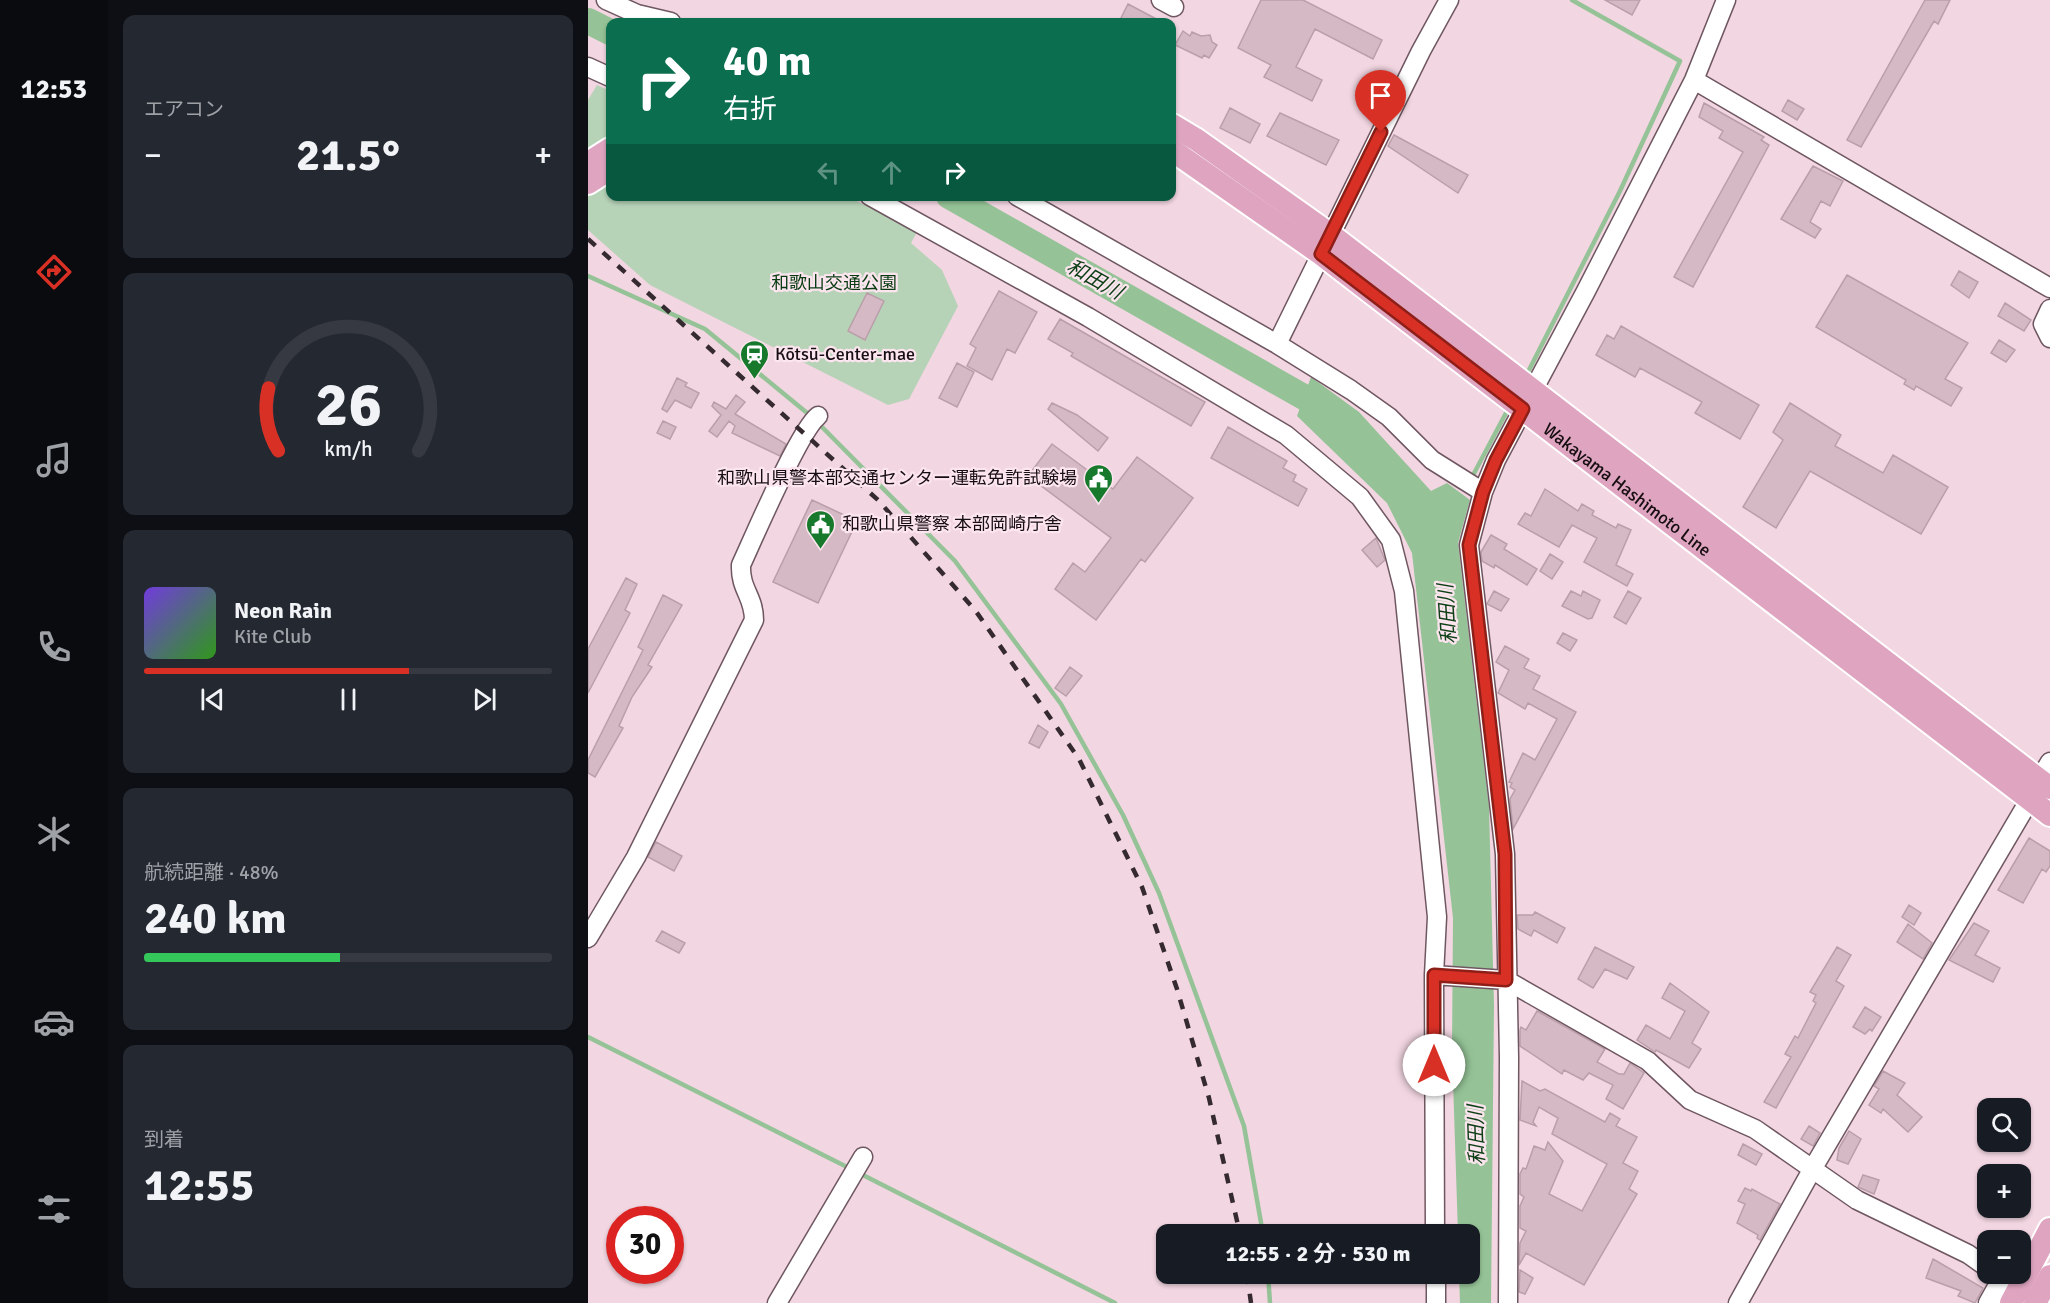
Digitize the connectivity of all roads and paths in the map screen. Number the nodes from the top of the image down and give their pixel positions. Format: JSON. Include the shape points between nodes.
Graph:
{"nodes":[{"id":1,"x":606,"y":0,"type":"edge"},
{"id":2,"x":1449,"y":0,"type":"edge"},
{"id":3,"x":1726,"y":0,"type":"edge"},
{"id":4,"x":654,"y":18,"type":"edge"},
{"id":5,"x":588,"y":67,"type":"edge"},
{"id":6,"x":606,"y":75,"type":"edge"},
{"id":7,"x":1694,"y":80,"type":"junction"},
{"id":8,"x":1176,"y":127,"type":"edge"},
{"id":9,"x":606,"y":152,"type":"edge"},
{"id":10,"x":1176,"y":152,"type":"edge"},
{"id":11,"x":588,"y":163,"type":"edge"},
{"id":12,"x":606,"y":172,"type":"edge"},
{"id":13,"x":588,"y":183,"type":"edge"},
{"id":14,"x":879,"y":201,"type":"edge"},
{"id":15,"x":1026,"y":201,"type":"edge"},
{"id":16,"x":1326,"y":244,"type":"junction"},
{"id":17,"x":2050,"y":288,"type":"edge"},
{"id":18,"x":2050,"y":309,"type":"edge"},
{"id":19,"x":2050,"y":338,"type":"edge"},
{"id":20,"x":1277,"y":344,"type":"junction"},
{"id":21,"x":1528,"y":400,"type":"junction"},
{"id":22,"x":818,"y":416,"type":"dead end"},
{"id":23,"x":1483,"y":492,"type":"junction"},
{"id":24,"x":2042,"y":782,"type":"edge"},
{"id":25,"x":2050,"y":815,"type":"edge"},
{"id":26,"x":588,"y":938,"type":"edge"},
{"id":27,"x":1437,"y":976,"type":"junction"},
{"id":28,"x":1506,"y":980,"type":"junction"},
{"id":29,"x":863,"y":1157,"type":"dead end"},
{"id":30,"x":1813,"y":1168,"type":"junction"},
{"id":31,"x":1435,"y":1224,"type":"edge"},
{"id":32,"x":2050,"y":1229,"type":"edge"},
{"id":33,"x":2050,"y":1276,"type":"edge"},
{"id":34,"x":1436,"y":1284,"type":"edge"},
{"id":35,"x":2017,"y":1289,"type":"edge"},
{"id":36,"x":777,"y":1303,"type":"edge"},
{"id":37,"x":1436,"y":1303,"type":"edge"},
{"id":38,"x":1508,"y":1303,"type":"edge"},
{"id":39,"x":1738,"y":1303,"type":"edge"},
{"id":40,"x":1988,"y":1303,"type":"edge"}],
"edges":[{"from":1,"to":4,"type":"street"},
{"from":2,"to":16,"type":"street"},
{"from":3,"to":7,"type":"street"},
{"from":5,"to":6,"type":"street"},
{"from":7,"to":17,"type":"street"},
{"from":7,"to":21,"type":"street"},
{"from":8,"to":16,"type":"main road","name":"Wakayama Hashimoto Line"},
{"from":9,"to":11,"type":"main road"},
{"from":10,"to":16,"type":"main road","name":"Wakayama Hashimoto Line"},
{"from":12,"to":13,"type":"main road"},
{"from":14,"to":27,"type":"street","via":[[1088,316],[1286,435],[1360,497],[1391,540],[1404,591],[1437,917]]},
{"from":15,"to":20,"type":"street"},
{"from":16,"to":20,"type":"street"},
{"from":16,"to":21,"type":"main road","name":"Wakayama Hashimoto Line"},
{"from":18,"to":19,"type":"street","via":[[2043,324]]},
{"from":20,"to":23,"type":"street","via":[[1352,390],[1389,417],[1432,460]]},
{"from":21,"to":23,"type":"street"},
{"from":21,"to":24,"type":"main road","name":"Wakayama Hashimoto Line"},
{"from":22,"to":26,"type":"street","via":[[811,421],[797,448],[741,565],[740,580],[754,604],[754,620],[636,857]]},
{"from":23,"to":28,"type":"street","via":[[1469,545],[1505,854]]},
{"from":24,"to":25,"type":"main road","name":"Wakayama Hashimoto Line"},
{"from":24,"to":30,"type":"street"},
{"from":27,"to":28,"type":"street"},
{"from":27,"to":31,"type":"street"},
{"from":28,"to":30,"type":"street","via":[[1648,1061],[1690,1100],[1755,1129]]},
{"from":28,"to":38,"type":"street"},
{"from":29,"to":36,"type":"street"},
{"from":30,"to":35,"type":"street","via":[[1857,1200],[1968,1254]]},
{"from":30,"to":39,"type":"street"},
{"from":32,"to":35,"type":"main road"},
{"from":33,"to":35,"type":"main road"},
{"from":34,"to":37,"type":"street"},
{"from":35,"to":40,"type":"street"}]}
